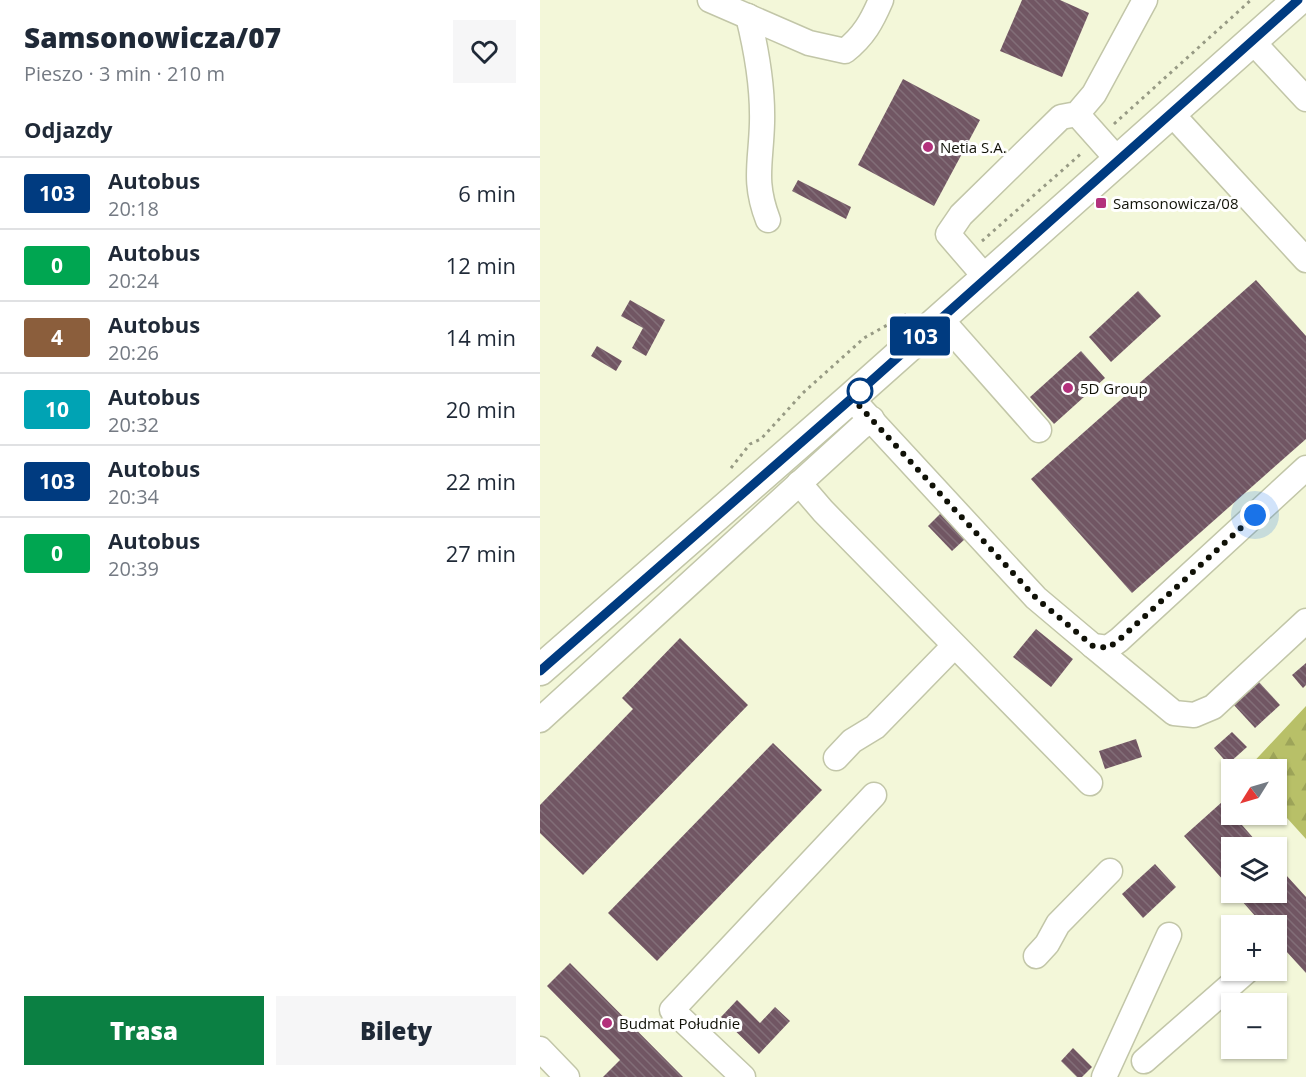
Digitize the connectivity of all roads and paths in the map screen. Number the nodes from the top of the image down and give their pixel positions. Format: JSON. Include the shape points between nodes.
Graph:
{"nodes":[{"id":1,"x":710,"y":0,"type":"edge"},
{"id":2,"x":881,"y":0,"type":"edge"},
{"id":3,"x":1145,"y":0,"type":"edge"},
{"id":4,"x":1251,"y":0,"type":"edge"},
{"id":5,"x":1298,"y":0,"type":"edge"},
{"id":6,"x":747,"y":16,"type":"junction"},
{"id":7,"x":1252,"y":41,"type":"junction"},
{"id":8,"x":1306,"y":99,"type":"edge"},
{"id":9,"x":1171,"y":113,"type":"junction"},
{"id":10,"x":1077,"y":114,"type":"junction"},
{"id":11,"x":1108,"y":149,"type":"junction"},
{"id":12,"x":768,"y":220,"type":"dead end"},
{"id":13,"x":966,"y":255,"type":"junction"},
{"id":14,"x":1306,"y":260,"type":"edge"},
{"id":15,"x":986,"y":278,"type":"junction"},
{"id":16,"x":908,"y":313,"type":"dead end"},
{"id":17,"x":940,"y":318,"type":"junction"},
{"id":18,"x":852,"y":398,"type":"junction"},
{"id":19,"x":873,"y":419,"type":"junction"},
{"id":20,"x":1039,"y":430,"type":"dead end"},
{"id":21,"x":1306,"y":468,"type":"edge"},
{"id":22,"x":726,"y":473,"type":"dead end"},
{"id":23,"x":799,"y":483,"type":"junction"},
{"id":24,"x":1306,"y":621,"type":"edge"},
{"id":25,"x":954,"y":646,"type":"junction"},
{"id":26,"x":1093,"y":646,"type":"junction"},
{"id":27,"x":547,"y":660,"type":"edge"},
{"id":28,"x":540,"y":720,"type":"edge"},
{"id":29,"x":836,"y":758,"type":"dead end"},
{"id":30,"x":1090,"y":783,"type":"dead end"},
{"id":31,"x":874,"y":795,"type":"dead end"},
{"id":32,"x":1110,"y":872,"type":"dead end"},
{"id":33,"x":1169,"y":935,"type":"dead end"},
{"id":34,"x":1036,"y":956,"type":"dead end"},
{"id":35,"x":1235,"y":981,"type":"edge"},
{"id":36,"x":540,"y":1050,"type":"edge"},
{"id":37,"x":1144,"y":1061,"type":"dead end"},
{"id":38,"x":567,"y":1077,"type":"edge"},
{"id":39,"x":743,"y":1077,"type":"edge"},
{"id":40,"x":1104,"y":1077,"type":"edge"}],
"edges":[{"from":1,"to":6,"type":"street"},
{"from":2,"to":6,"type":"street","via":[[870,26],[845,51],[809,43]]},
{"from":3,"to":10,"type":"street","via":[[1094,94]]},
{"from":4,"to":11,"type":"path"},
{"from":5,"to":7,"type":"main road"},
{"from":6,"to":12,"type":"street","via":[[759,60],[762,123],[757,168],[759,196]]},
{"from":7,"to":8,"type":"street"},
{"from":7,"to":9,"type":"main road"},
{"from":9,"to":11,"type":"main road"},
{"from":9,"to":14,"type":"street"},
{"from":10,"to":11,"type":"street"},
{"from":10,"to":13,"type":"street","via":[[1060,117],[961,215],[948,234]]},
{"from":11,"to":13,"type":"path"},
{"from":11,"to":15,"type":"main road"},
{"from":13,"to":15,"type":"street"},
{"from":15,"to":17,"type":"main road"},
{"from":16,"to":22,"type":"path","via":[[864,338],[802,393]]},
{"from":17,"to":18,"type":"main road"},
{"from":17,"to":20,"type":"street"},
{"from":18,"to":19,"type":"street"},
{"from":18,"to":27,"type":"main road"},
{"from":19,"to":23,"type":"street"},
{"from":19,"to":26,"type":"street","via":[[1036,598]]},
{"from":21,"to":26,"type":"street","via":[[1119,640],[1108,648]]},
{"from":23,"to":25,"type":"street"},
{"from":23,"to":28,"type":"street"},
{"from":24,"to":26,"type":"street","via":[[1213,707],[1194,715],[1174,713]]},
{"from":25,"to":29,"type":"street","via":[[875,727],[852,741]]},
{"from":25,"to":30,"type":"street"},
{"from":31,"to":39,"type":"street","via":[[672,1010]]},
{"from":32,"to":34,"type":"street","via":[[1058,924]]},
{"from":33,"to":40,"type":"street"},
{"from":35,"to":37,"type":"street"},
{"from":36,"to":38,"type":"street"}]}
